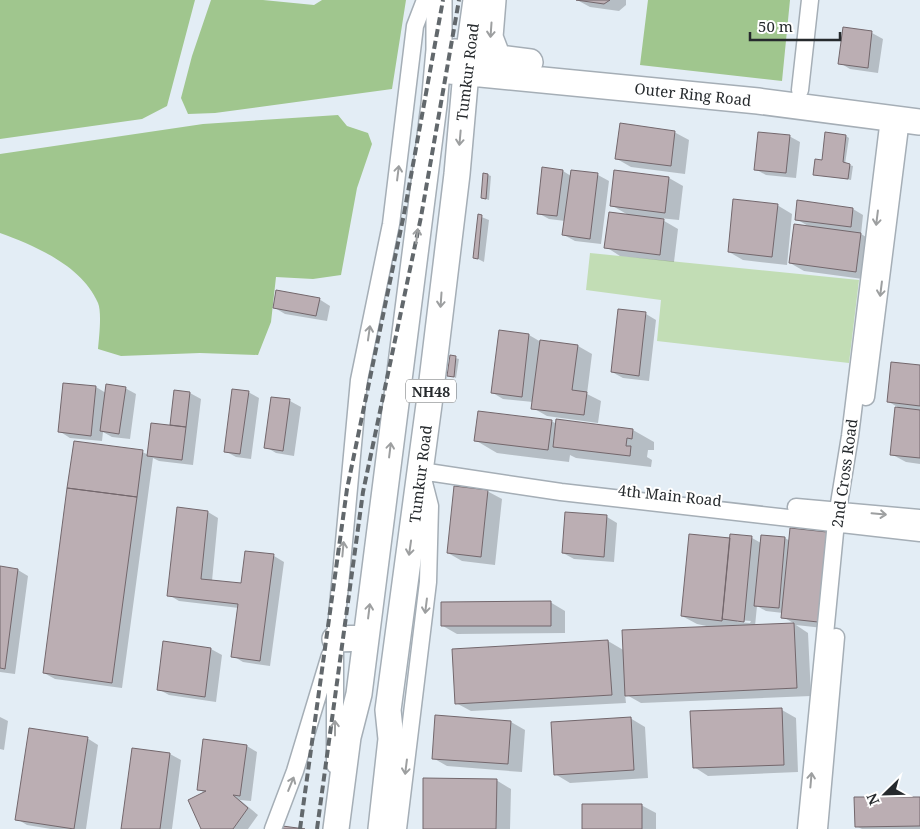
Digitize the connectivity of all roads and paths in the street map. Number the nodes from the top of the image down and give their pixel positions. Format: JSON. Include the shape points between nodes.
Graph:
{"nodes":[{"id":1,"x":425,"y":0,"type":"edge"},
{"id":2,"x":439,"y":0,"type":"edge"},
{"id":3,"x":476,"y":0,"type":"edge"},
{"id":4,"x":494,"y":0,"type":"edge"},
{"id":5,"x":810,"y":0,"type":"edge"},
{"id":6,"x":498,"y":58,"type":"junction"},
{"id":7,"x":437,"y":60,"type":"junction"},
{"id":8,"x":467,"y":63,"type":"junction"},
{"id":9,"x":800,"y":90,"type":"junction"},
{"id":10,"x":908,"y":116,"type":"edge"},
{"id":11,"x":421,"y":466,"type":"junction"},
{"id":12,"x":843,"y":517,"type":"junction"},
{"id":13,"x":920,"y":518,"type":"edge"},
{"id":14,"x":920,"y":533,"type":"edge"},
{"id":15,"x":334,"y":638,"type":"junction"},
{"id":16,"x":366,"y":638,"type":"junction"},
{"id":17,"x":359,"y":694,"type":"junction"},
{"id":18,"x":388,"y":710,"type":"junction"},
{"id":19,"x":273,"y":829,"type":"edge"},
{"id":20,"x":328,"y":829,"type":"edge"},
{"id":21,"x":336,"y":829,"type":"edge"},
{"id":22,"x":350,"y":829,"type":"edge"},
{"id":23,"x":366,"y":829,"type":"edge"},
{"id":24,"x":381,"y":829,"type":"edge"},
{"id":25,"x":398,"y":829,"type":"edge"},
{"id":26,"x":806,"y":829,"type":"edge"},
{"id":27,"x":819,"y":829,"type":"edge"}],
"edges":[{"from":15,"to":1,"type":"street","one_way":true,"via":[[359,380],[391,224],[415,26]]},
{"from":2,"to":7,"type":"highway","name":"Tumkur Road","number":"NH48"},
{"from":3,"to":8,"type":"highway","name":"Tumkur Road","number":"NH48"},
{"from":4,"to":6,"type":"highway","one_way":true,"via":[[490,37]]},
{"from":5,"to":9,"type":"street"},
{"from":6,"to":8,"type":"highway","name":"Outer Ring Road"},
{"from":6,"to":9,"type":"highway","name":"Outer Ring Road"},
{"from":7,"to":8,"type":"highway"},
{"from":16,"to":7,"type":"highway","name":"Tumkur Road","number":"NH48","one_way":true,"via":[[434,105]]},
{"from":8,"to":10,"type":"highway","name":"Outer Ring Road","via":[[627,87]]},
{"from":8,"to":11,"type":"highway","name":"Tumkur Road","number":"NH48","one_way":true,"via":[[457,174]]},
{"from":9,"to":10,"type":"highway","name":"Outer Ring Road"},
{"from":10,"to":12,"type":"street","name":"2nd Cross Road","one_way":true},
{"from":11,"to":12,"type":"street","name":"4th Main Road"},
{"from":11,"to":18,"type":"highway","name":"Tumkur Road","number":"NH48","one_way":true},
{"from":11,"to":25,"type":"street","one_way":true,"via":[[430,506],[428,582]]},
{"from":12,"to":13,"type":"street","name":"4th Main Road","one_way":true},
{"from":12,"to":14,"type":"street","name":"4th Main Road"},
{"from":26,"to":12,"type":"street","name":"2nd Cross Road","one_way":true},
{"from":12,"to":27,"type":"street"},
{"from":15,"to":16,"type":"highway"},
{"from":19,"to":15,"type":"street","one_way":true,"via":[[296,771]]},
{"from":20,"to":15,"type":"street","one_way":true,"via":[[335,787]]},
{"from":16,"to":17,"type":"highway","number":"NH48"},
{"from":17,"to":21,"type":"highway","number":"NH48","via":[[348,737]]},
{"from":17,"to":22,"type":"highway","via":[[362,740]]},
{"from":18,"to":23,"type":"highway","via":[[378,734]]},
{"from":18,"to":24,"type":"highway","name":"Tumkur Road","number":"NH48","via":[[391,739]]}]}
